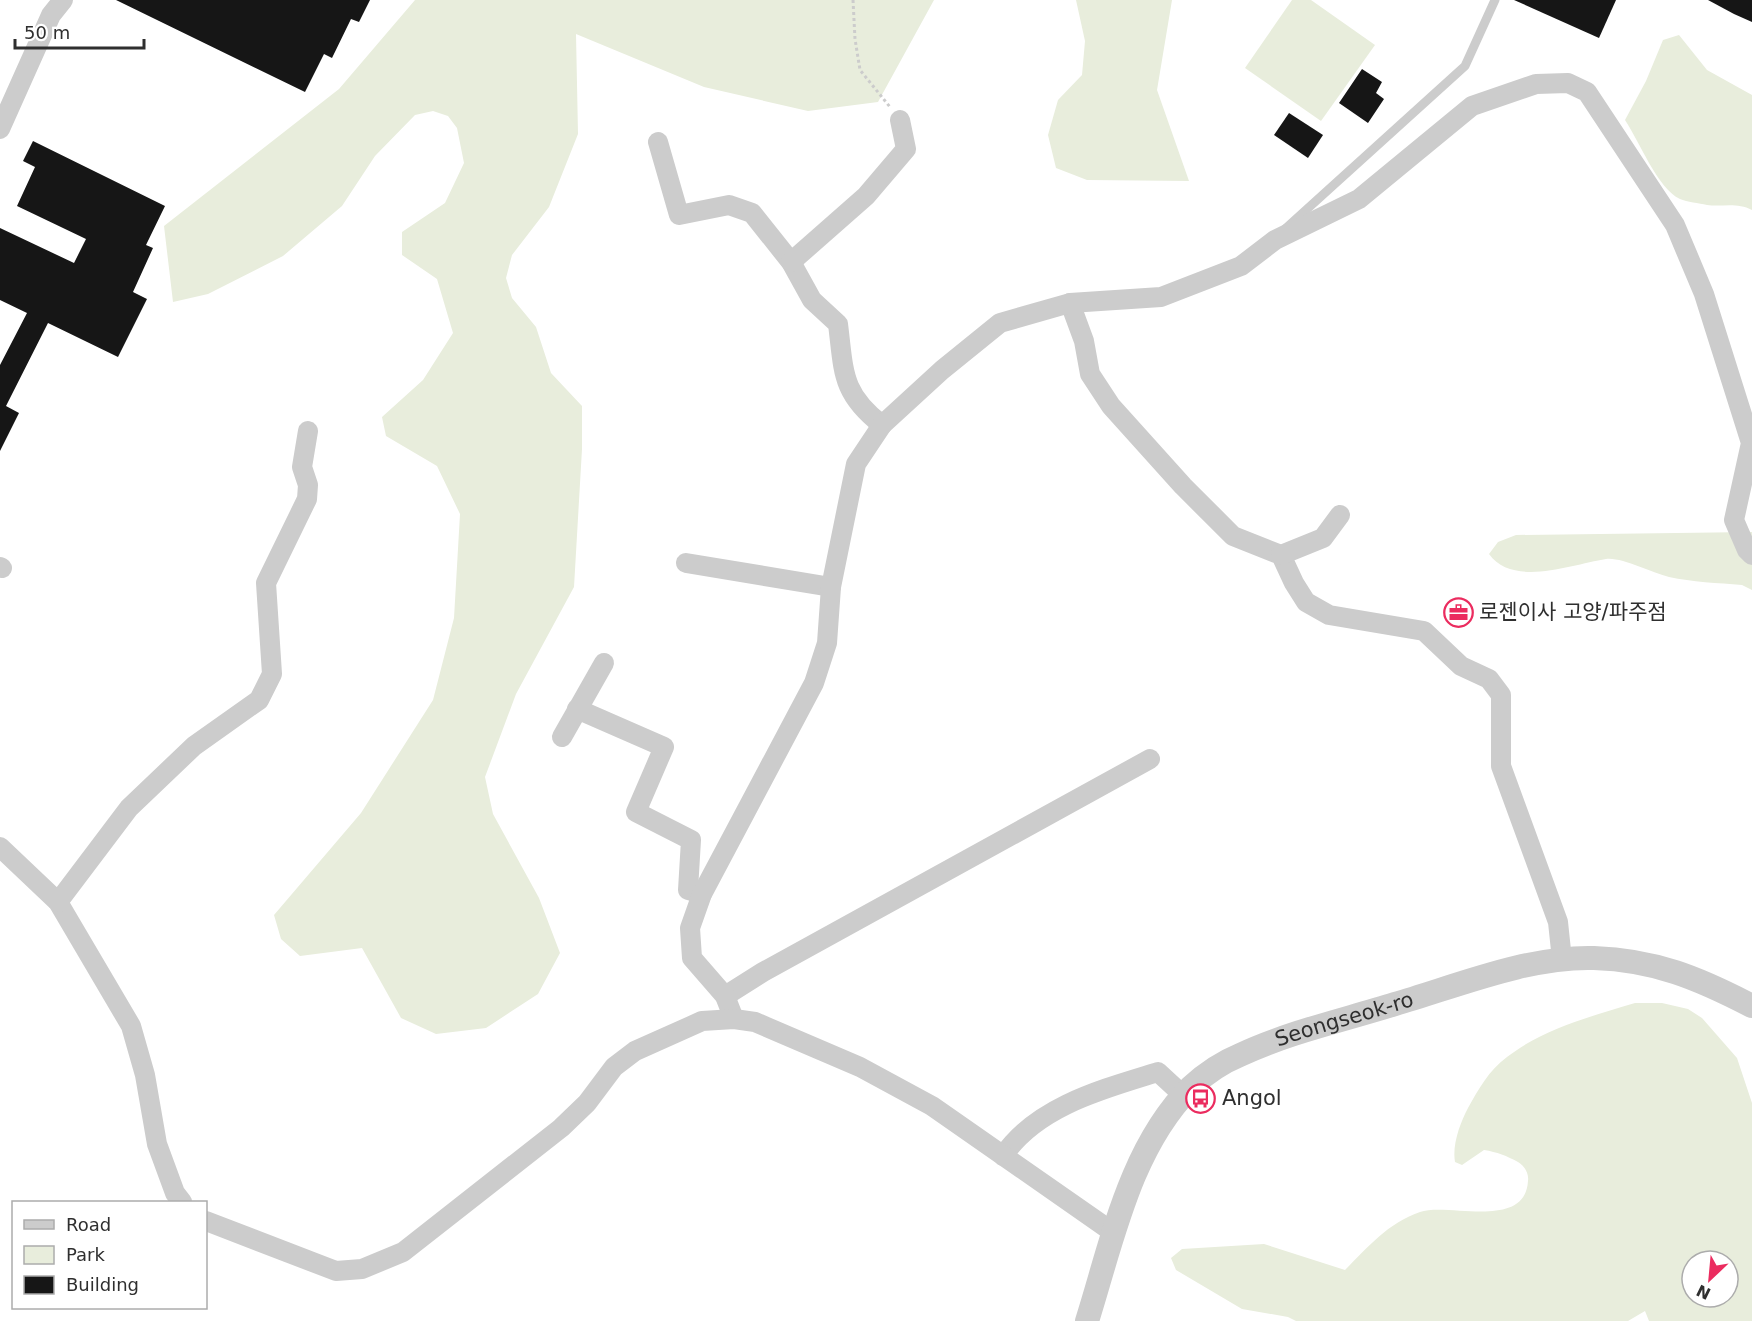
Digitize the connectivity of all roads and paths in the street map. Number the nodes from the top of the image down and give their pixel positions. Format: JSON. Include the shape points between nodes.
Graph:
{"nodes":[{"id":1,"x":63,"y":0,"type":"edge"},
{"id":2,"x":853,"y":0,"type":"edge"},
{"id":3,"x":1495,"y":0,"type":"edge"},
{"id":4,"x":900,"y":120,"type":"joint"},
{"id":5,"x":0,"y":129,"type":"edge"},
{"id":6,"x":658,"y":142,"type":"dead end"},
{"id":7,"x":1275,"y":240,"type":"junction"},
{"id":8,"x":791,"y":262,"type":"junction"},
{"id":9,"x":1070,"y":303,"type":"junction"},
{"id":10,"x":882,"y":425,"type":"junction"},
{"id":11,"x":308,"y":431,"type":"dead end"},
{"id":12,"x":1340,"y":515,"type":"dead end"},
{"id":13,"x":1281,"y":555,"type":"junction"},
{"id":14,"x":1752,"y":555,"type":"edge"},
{"id":15,"x":686,"y":563,"type":"dead end"},
{"id":16,"x":831,"y":587,"type":"junction"},
{"id":17,"x":604,"y":663,"type":"dead end"},
{"id":18,"x":577,"y":709,"type":"junction"},
{"id":19,"x":562,"y":737,"type":"dead end"},
{"id":20,"x":1150,"y":759,"type":"dead end"},
{"id":21,"x":0,"y":847,"type":"edge"},
{"id":22,"x":702,"y":894,"type":"junction"},
{"id":23,"x":58,"y":902,"type":"junction"},
{"id":24,"x":1562,"y":960,"type":"junction"},
{"id":25,"x":725,"y":996,"type":"junction"},
{"id":26,"x":1752,"y":1006,"type":"edge"},
{"id":27,"x":734,"y":1019,"type":"junction"},
{"id":28,"x":1184,"y":1096,"type":"junction"},
{"id":29,"x":1003,"y":1156,"type":"junction"},
{"id":30,"x":181,"y":1201,"type":"edge"},
{"id":31,"x":207,"y":1221,"type":"edge"},
{"id":32,"x":1114,"y":1233,"type":"junction"},
{"id":33,"x":1088,"y":1320,"type":"edge"}],
"edges":[{"from":1,"to":5,"type":"street","via":[[46,24]]},
{"from":2,"to":4,"type":"path","via":[[860,70]]},
{"from":3,"to":7,"type":"lane","via":[[1465,66],[1296,216]]},
{"from":4,"to":8,"type":"street","via":[[906,149],[866,196]]},
{"from":6,"to":8,"type":"street","via":[[679,215],[729,205],[752,213]]},
{"from":7,"to":9,"type":"street","via":[[1240,266],[1161,297]]},
{"from":7,"to":14,"type":"street","via":[[1359,199],[1472,106],[1536,84],[1568,83],[1587,92],[1676,225],[1704,294],[1752,443],[1734,520]]},
{"from":8,"to":10,"type":"street","via":[[812,300],[838,324],[845,381],[862,410]]},
{"from":9,"to":10,"type":"street","via":[[1000,323]]},
{"from":9,"to":13,"type":"street","via":[[1090,374],[1111,406],[1233,536]]},
{"from":10,"to":16,"type":"street","via":[[856,464]]},
{"from":11,"to":23,"type":"street","via":[[302,467],[308,485],[307,499],[266,583],[272,674],[259,700],[194,746],[129,808]]},
{"from":12,"to":13,"type":"street","via":[[1323,538]]},
{"from":13,"to":24,"type":"street","via":[[1306,602],[1329,615],[1424,631],[1461,666],[1489,679],[1501,695],[1501,765],[1558,922]]},
{"from":15,"to":16,"type":"street"},
{"from":16,"to":22,"type":"street","via":[[827,643],[814,683]]},
{"from":17,"to":18,"type":"street"},
{"from":18,"to":19,"type":"street"},
{"from":18,"to":22,"type":"street","via":[[664,747],[636,812],[691,840],[688,890]]},
{"from":20,"to":25,"type":"street"},
{"from":21,"to":23,"type":"street"},
{"from":22,"to":25,"type":"street","via":[[690,928],[692,958]]},
{"from":23,"to":30,"type":"street","via":[[131,1026],[145,1075],[157,1144]]},
{"from":24,"to":26,"type":"street","name":"Seongseok-ro","via":[[1593,958],[1654,964],[1702,980]]},
{"from":24,"to":28,"type":"street","name":"Seongseok-ro","via":[[1499,972],[1290,1036],[1215,1069]]},
{"from":25,"to":27,"type":"street"},
{"from":27,"to":29,"type":"street","via":[[755,1022],[860,1068],[932,1106]]},
{"from":27,"to":31,"type":"street","via":[[702,1021],[635,1051],[614,1067],[587,1103],[561,1128],[403,1252],[362,1269],[336,1271]]},
{"from":28,"to":29,"type":"street","via":[[1158,1072],[1118,1084],[1052,1111],[1015,1138]]},
{"from":28,"to":32,"type":"street","name":"Seongseok-ro","via":[[1136,1169]]},
{"from":29,"to":32,"type":"street"},
{"from":32,"to":33,"type":"street","name":"Seongseok-ro"}]}
